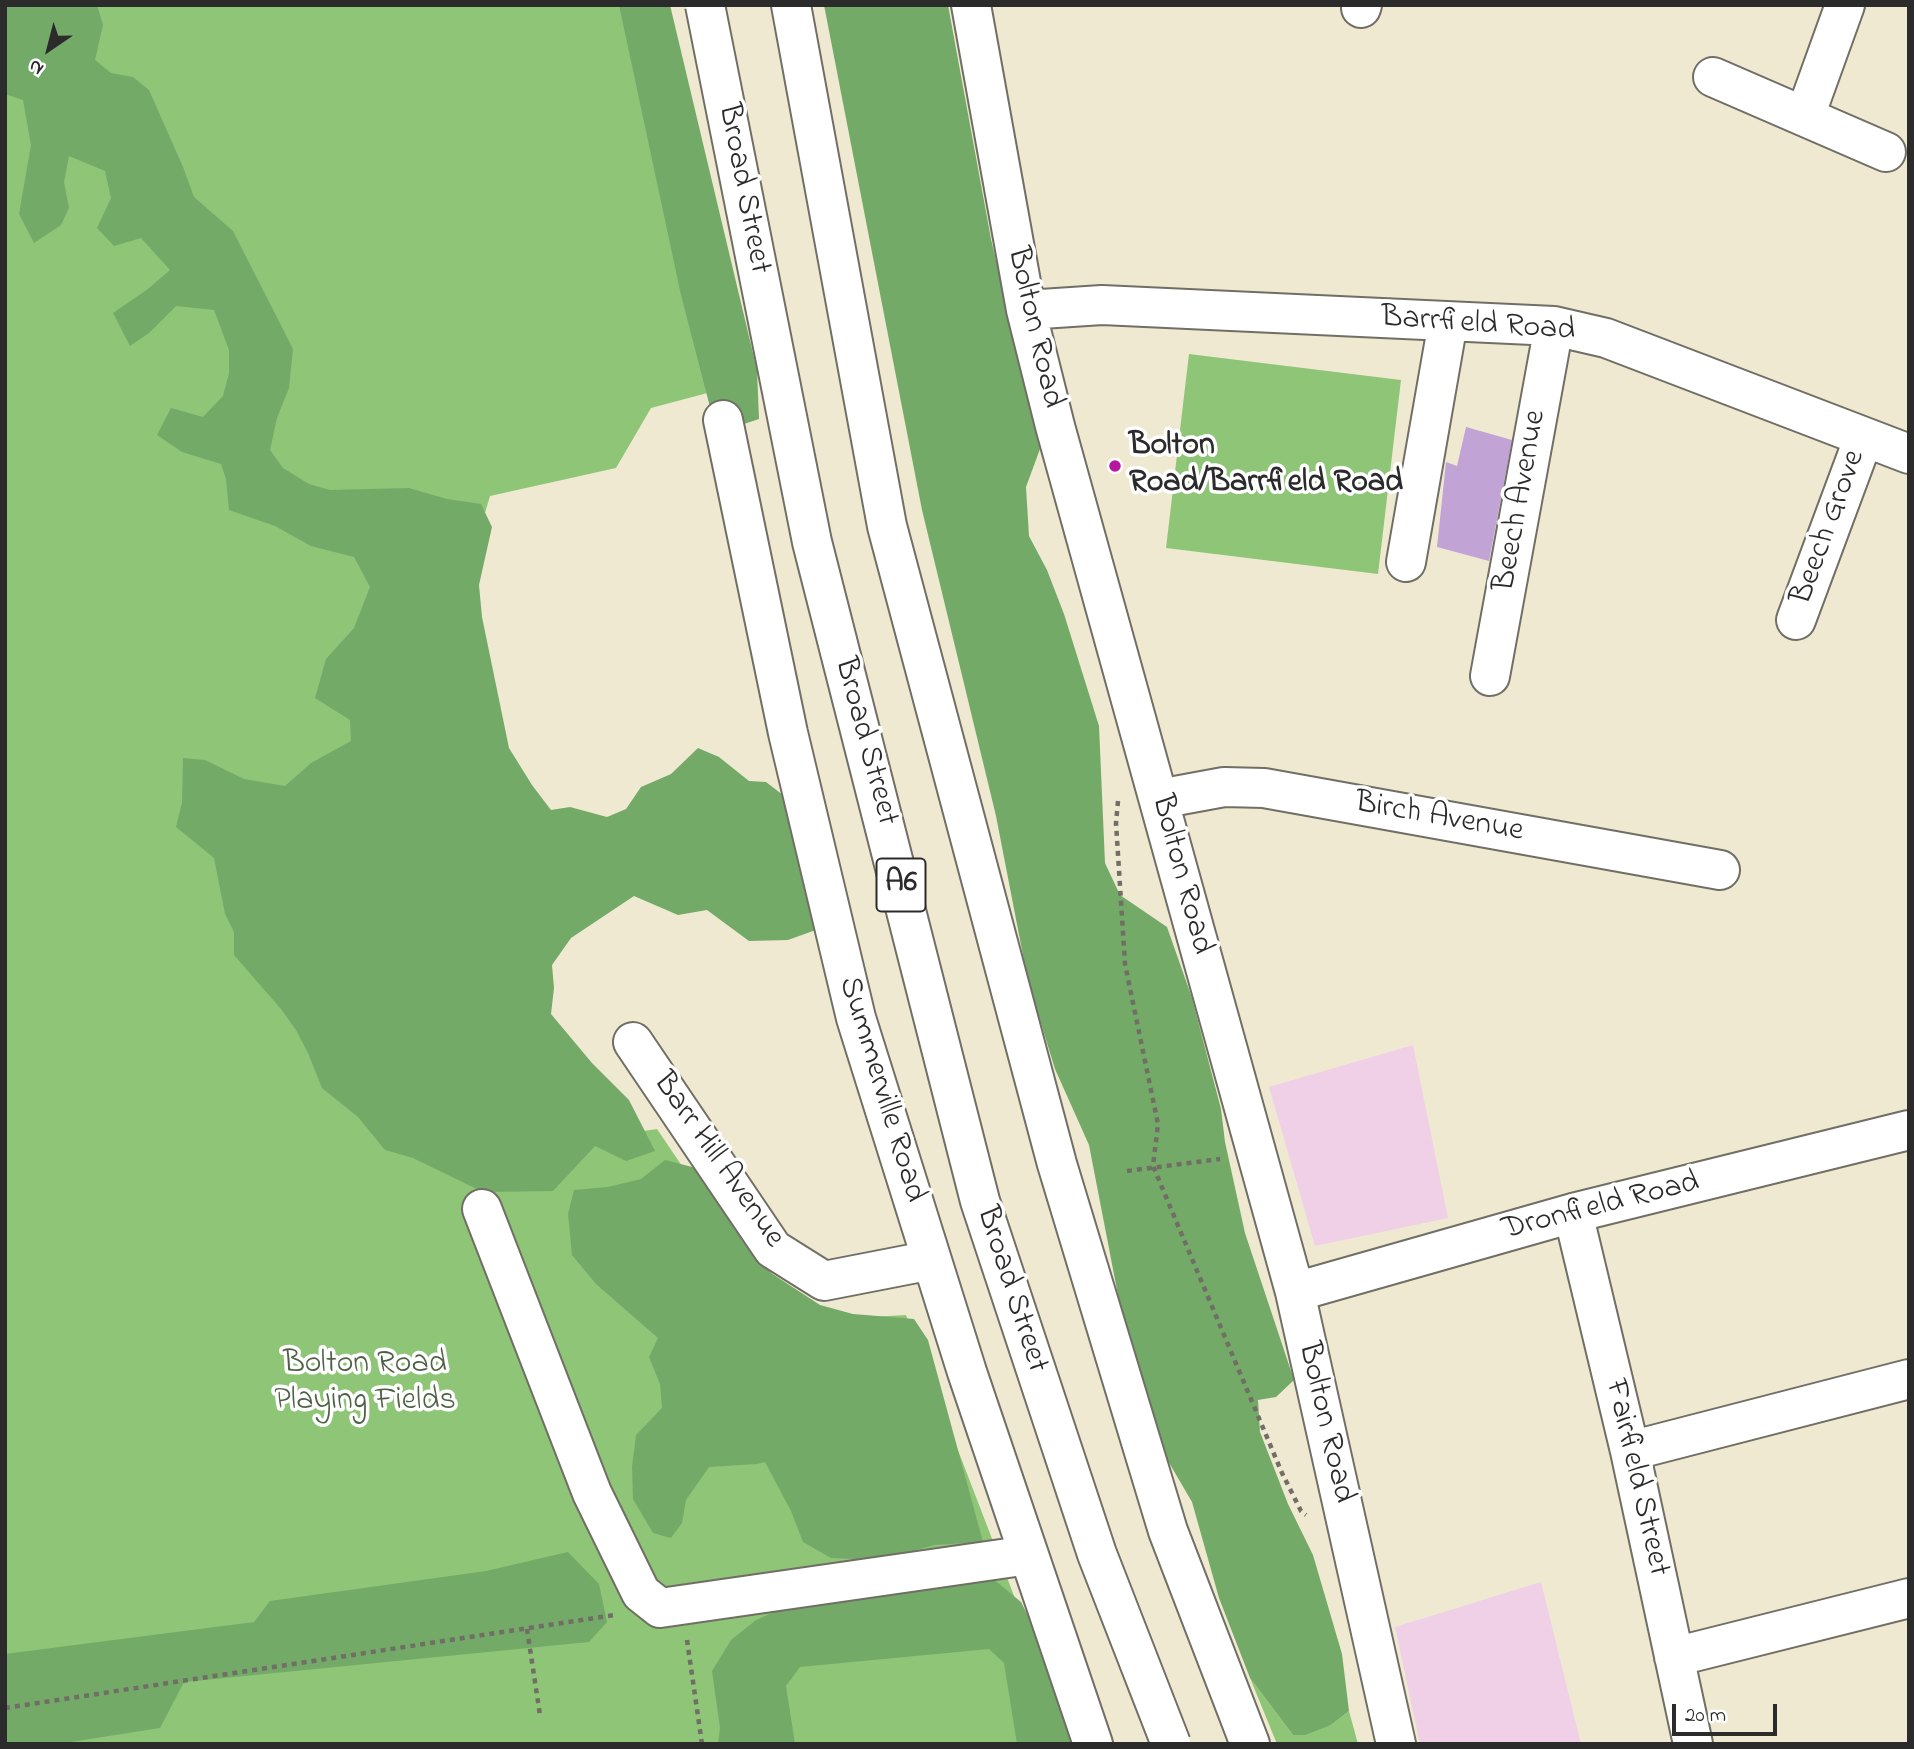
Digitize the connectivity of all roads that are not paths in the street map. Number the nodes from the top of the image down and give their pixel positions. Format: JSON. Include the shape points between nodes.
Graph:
{"nodes":[{"id":1,"x":705,"y":5,"type":"edge"},
{"id":2,"x":791,"y":5,"type":"edge"},
{"id":3,"x":971,"y":5,"type":"edge"},
{"id":4,"x":1845,"y":5,"type":"edge"},
{"id":5,"x":1713,"y":78,"type":"dead end"},
{"id":6,"x":1805,"y":116,"type":"junction"},
{"id":7,"x":1886,"y":152,"type":"dead end"},
{"id":8,"x":1026,"y":310,"type":"junction"},
{"id":9,"x":1448,"y":322,"type":"junction"},
{"id":10,"x":1553,"y":326,"type":"junction"},
{"id":11,"x":723,"y":420,"type":"dead end"},
{"id":12,"x":1864,"y":437,"type":"junction"},
{"id":13,"x":1909,"y":454,"type":"edge"},
{"id":14,"x":1406,"y":562,"type":"dead end"},
{"id":15,"x":1796,"y":620,"type":"dead end"},
{"id":16,"x":1490,"y":676,"type":"dead end"},
{"id":17,"x":1159,"y":799,"type":"junction"},
{"id":18,"x":1720,"y":870,"type":"dead end"},
{"id":19,"x":633,"y":1041,"type":"dead end"},
{"id":20,"x":1909,"y":1130,"type":"edge"},
{"id":21,"x":482,"y":1209,"type":"dead end"},
{"id":22,"x":1573,"y":1213,"type":"junction"},
{"id":23,"x":932,"y":1260,"type":"junction"},
{"id":24,"x":1295,"y":1292,"type":"junction"},
{"id":25,"x":1909,"y":1379,"type":"edge"},
{"id":26,"x":1630,"y":1451,"type":"junction"},
{"id":27,"x":1030,"y":1555,"type":"junction"},
{"id":28,"x":1909,"y":1598,"type":"edge"},
{"id":29,"x":1674,"y":1657,"type":"junction"},
{"id":30,"x":1093,"y":1744,"type":"edge"},
{"id":31,"x":1171,"y":1744,"type":"edge"},
{"id":32,"x":1250,"y":1744,"type":"edge"},
{"id":33,"x":1396,"y":1744,"type":"edge"},
{"id":34,"x":1693,"y":1744,"type":"edge"}],
"edges":[{"from":1,"to":31,"type":"main road","name":"Broad Street","number":"A6","bridge":true,"via":[[812,542],[980,1201],[1097,1554]]},
{"from":2,"to":32,"type":"main road","via":[[887,526],[1057,1164],[1168,1531]]},
{"from":3,"to":8,"type":"main road","name":"Bolton Road"},
{"from":4,"to":6,"type":"main road"},
{"from":5,"to":6,"type":"main road"},
{"from":6,"to":7,"type":"main road"},
{"from":8,"to":9,"type":"main road","name":"Barrfield Road","via":[[1102,305]]},
{"from":8,"to":17,"type":"main road","name":"Bolton Road"},
{"from":9,"to":10,"type":"main road","name":"Barrfield Road"},
{"from":9,"to":14,"type":"main road"},
{"from":10,"to":12,"type":"main road","name":"Barrfield Road","via":[[1606,338]]},
{"from":10,"to":16,"type":"main road","name":"Beech Avenue"},
{"from":11,"to":23,"type":"main road","name":"Summerville Road","via":[[789,733],[856,1018]]},
{"from":12,"to":13,"type":"main road","name":"Barrfield Road"},
{"from":12,"to":15,"type":"main road","name":"Beech Grove"},
{"from":17,"to":18,"type":"main road","name":"Birch Avenue","via":[[1224,787],[1264,788]]},
{"from":17,"to":24,"type":"main road","name":"Bolton Road"},
{"from":19,"to":23,"type":"main road","name":"Barr Hill Avenue","via":[[773,1249],[824,1281]]},
{"from":20,"to":22,"type":"main road","name":"Dronfield Road"},
{"from":21,"to":27,"type":"main road","via":[[592,1493],[641,1593],[671,1606]]},
{"from":22,"to":24,"type":"main road","name":"Dronfield Road"},
{"from":22,"to":26,"type":"main road","name":"Fairfield Street"},
{"from":23,"to":27,"type":"main road","name":"Summerville Road"},
{"from":24,"to":33,"type":"main road","name":"Bolton Road"},
{"from":25,"to":26,"type":"main road"},
{"from":26,"to":29,"type":"main road","name":"Fairfield Street"},
{"from":27,"to":30,"type":"main road","name":"Summerville Road"},
{"from":28,"to":29,"type":"main road"},
{"from":29,"to":34,"type":"main road","name":"Fairfield Street"}]}
